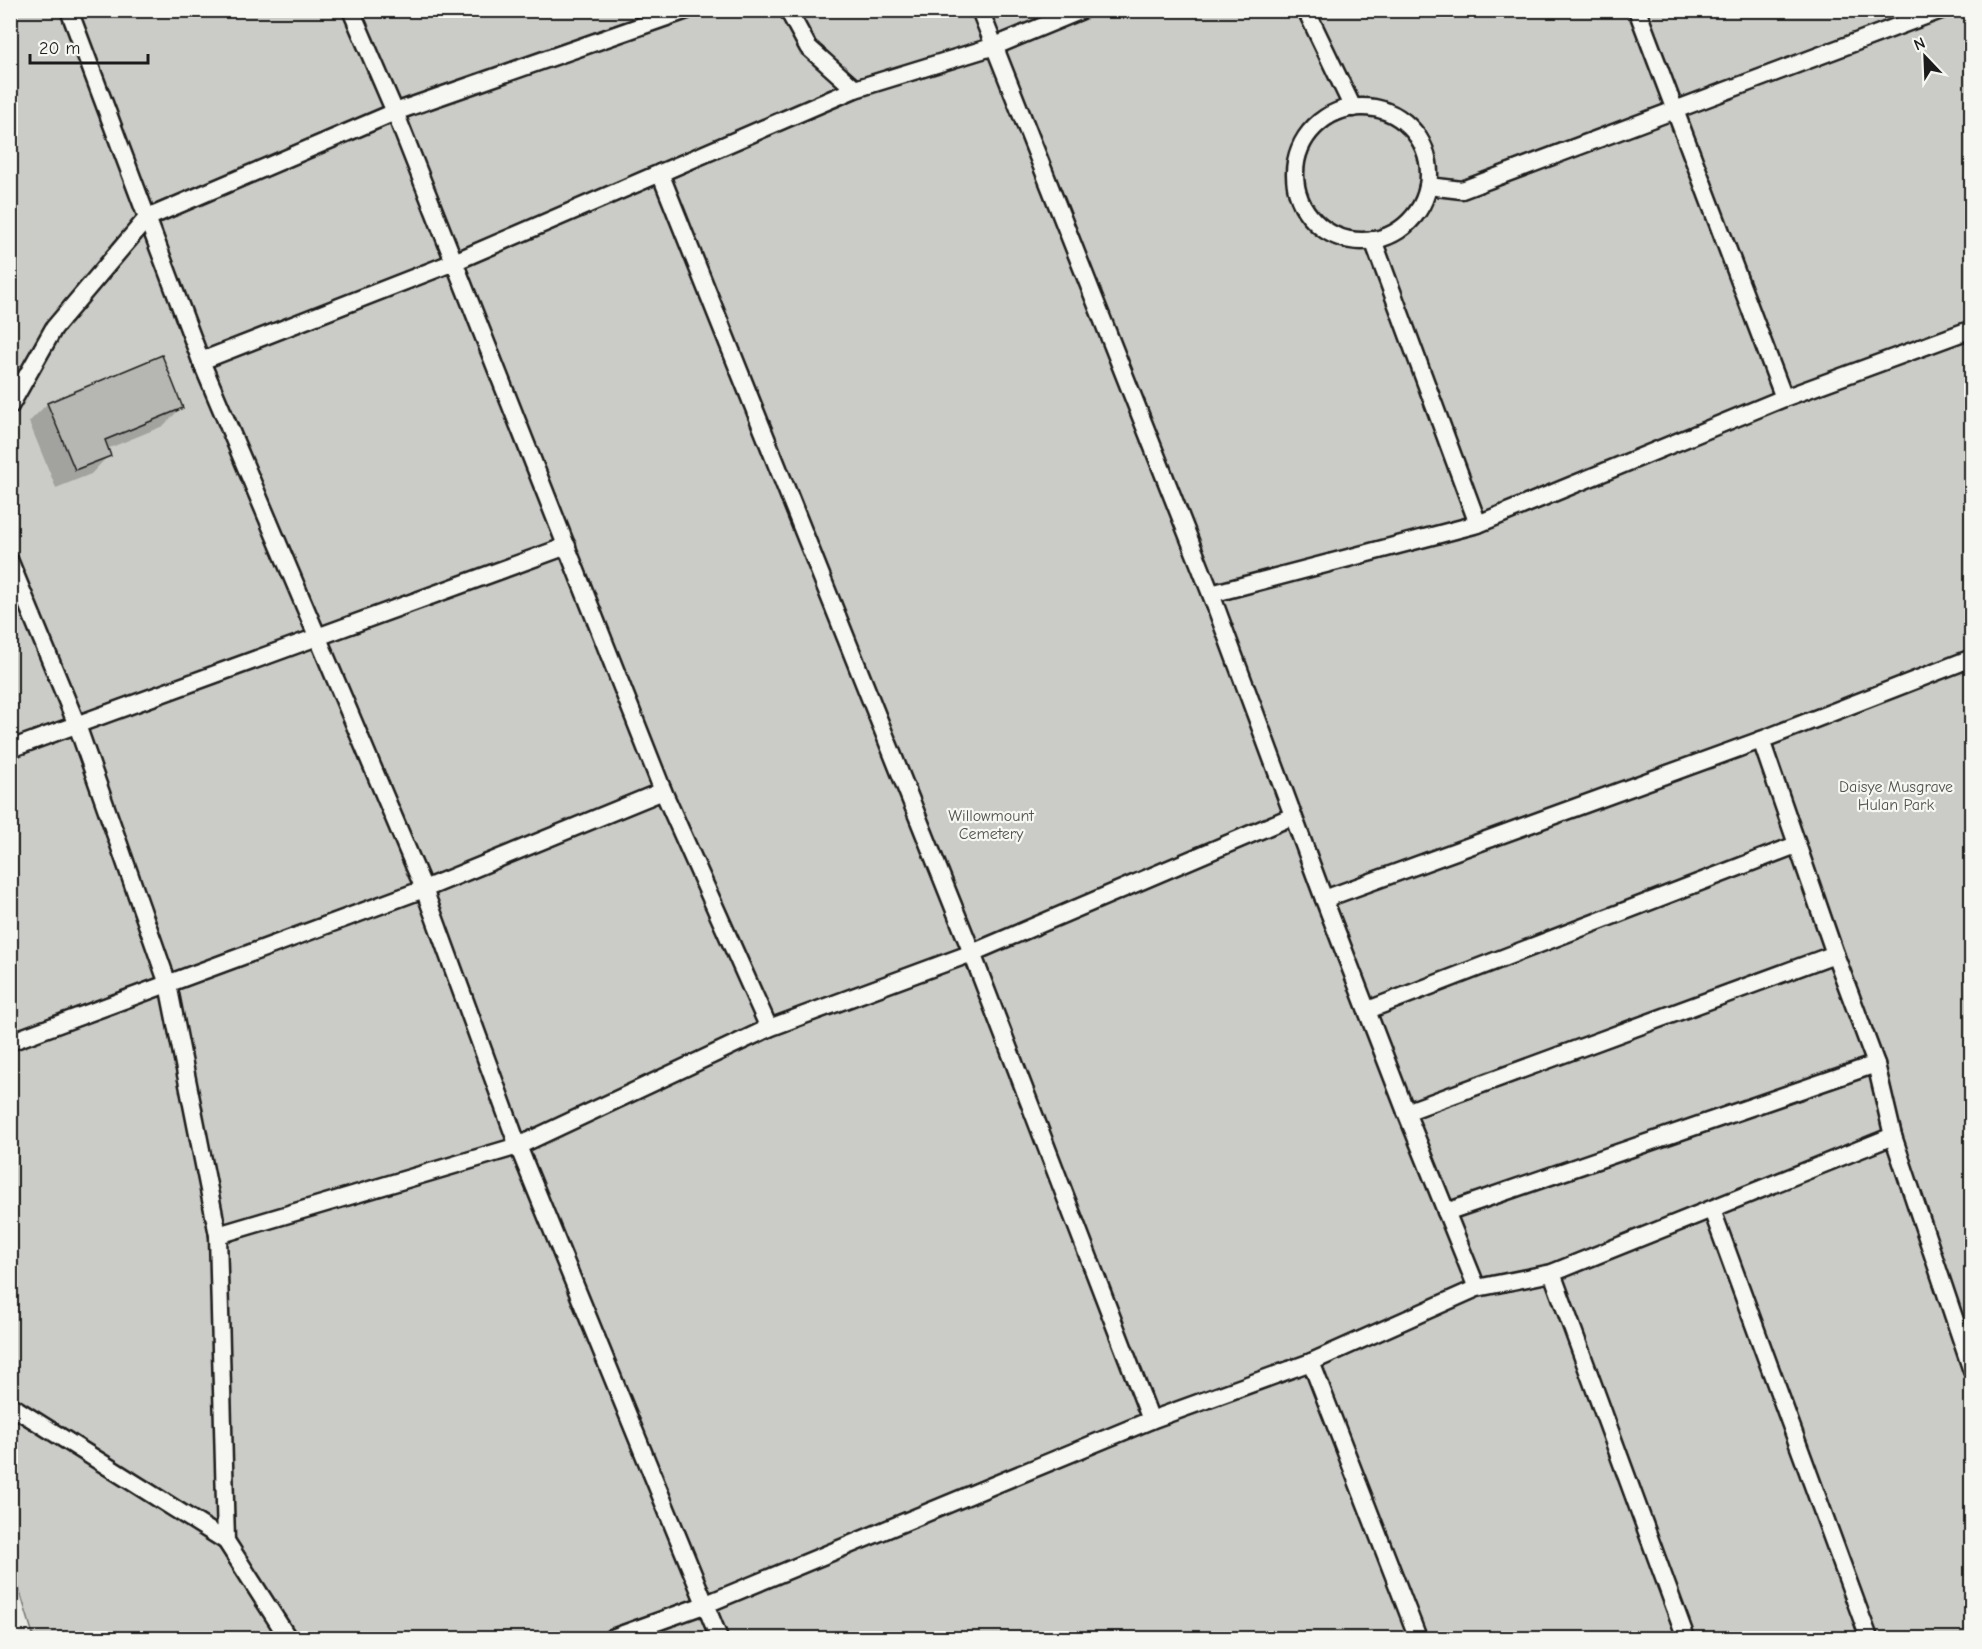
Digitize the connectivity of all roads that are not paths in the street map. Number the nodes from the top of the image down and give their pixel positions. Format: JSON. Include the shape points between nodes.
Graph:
{"nodes":[{"id":1,"x":69,"y":10,"type":"edge"},
{"id":2,"x":351,"y":10,"type":"edge"},
{"id":3,"x":687,"y":10,"type":"edge"},
{"id":4,"x":788,"y":10,"type":"edge"},
{"id":5,"x":980,"y":10,"type":"edge"},
{"id":6,"x":1082,"y":10,"type":"edge"},
{"id":7,"x":1306,"y":10,"type":"edge"},
{"id":8,"x":1637,"y":10,"type":"edge"},
{"id":9,"x":1941,"y":10,"type":"edge"},
{"id":10,"x":995,"y":46,"type":"junction"},
{"id":11,"x":855,"y":89,"type":"junction"},
{"id":12,"x":1353,"y":108,"type":"junction"},
{"id":13,"x":1675,"y":110,"type":"junction"},
{"id":14,"x":395,"y":112,"type":"junction"},
{"id":15,"x":660,"y":173,"type":"junction"},
{"id":16,"x":1428,"y":186,"type":"junction"},
{"id":17,"x":147,"y":218,"type":"junction"},
{"id":18,"x":1373,"y":240,"type":"junction"},
{"id":19,"x":453,"y":262,"type":"junction"},
{"id":20,"x":1971,"y":329,"type":"edge"},
{"id":21,"x":201,"y":361,"type":"junction"},
{"id":22,"x":1784,"y":398,"type":"junction"},
{"id":23,"x":10,"y":405,"type":"edge"},
{"id":24,"x":1479,"y":524,"type":"junction"},
{"id":25,"x":567,"y":546,"type":"junction"},
{"id":26,"x":10,"y":562,"type":"edge"},
{"id":27,"x":1211,"y":594,"type":"junction"},
{"id":28,"x":319,"y":638,"type":"junction"},
{"id":29,"x":1971,"y":658,"type":"edge"},
{"id":30,"x":77,"y":725,"type":"junction"},
{"id":31,"x":1761,"y":740,"type":"junction"},
{"id":32,"x":10,"y":749,"type":"edge"},
{"id":33,"x":663,"y":791,"type":"junction"},
{"id":34,"x":1293,"y":816,"type":"junction"},
{"id":35,"x":1796,"y":845,"type":"junction"},
{"id":36,"x":424,"y":889,"type":"junction"},
{"id":37,"x":1324,"y":899,"type":"junction"},
{"id":38,"x":972,"y":953,"type":"junction"},
{"id":39,"x":1835,"y":954,"type":"junction"},
{"id":40,"x":168,"y":984,"type":"junction"},
{"id":41,"x":1368,"y":1010,"type":"junction"},
{"id":42,"x":769,"y":1028,"type":"junction"},
{"id":43,"x":10,"y":1042,"type":"edge"},
{"id":44,"x":1876,"y":1064,"type":"junction"},
{"id":45,"x":1406,"y":1112,"type":"junction"},
{"id":46,"x":1893,"y":1136,"type":"junction"},
{"id":47,"x":518,"y":1146,"type":"junction"},
{"id":48,"x":1712,"y":1210,"type":"junction"},
{"id":49,"x":1446,"y":1212,"type":"junction"},
{"id":50,"x":218,"y":1235,"type":"junction"},
{"id":51,"x":1552,"y":1273,"type":"junction"},
{"id":52,"x":1477,"y":1288,"type":"junction"},
{"id":53,"x":1311,"y":1362,"type":"junction"},
{"id":54,"x":1971,"y":1371,"type":"edge"},
{"id":55,"x":10,"y":1405,"type":"edge"},
{"id":56,"x":1151,"y":1420,"type":"junction"},
{"id":57,"x":226,"y":1541,"type":"junction"},
{"id":58,"x":704,"y":1605,"type":"junction"},
{"id":59,"x":288,"y":1638,"type":"edge"},
{"id":60,"x":612,"y":1638,"type":"edge"},
{"id":61,"x":719,"y":1638,"type":"edge"},
{"id":62,"x":1418,"y":1638,"type":"edge"},
{"id":63,"x":1686,"y":1638,"type":"edge"},
{"id":64,"x":1869,"y":1638,"type":"edge"}],
"edges":[{"from":1,"to":17,"type":"lane"},
{"from":2,"to":14,"type":"lane"},
{"from":3,"to":14,"type":"lane"},
{"from":4,"to":11,"type":"lane","via":[[808,47]]},
{"from":5,"to":10,"type":"lane"},
{"from":6,"to":10,"type":"lane"},
{"from":7,"to":12,"type":"lane"},
{"from":8,"to":13,"type":"lane"},
{"from":9,"to":13,"type":"lane"},
{"from":10,"to":11,"type":"lane"},
{"from":10,"to":27,"type":"lane"},
{"from":11,"to":15,"type":"lane"},
{"from":12,"to":16,"type":"lane","via":[[1374,108],[1394,115],[1411,128],[1429,165]]},
{"from":12,"to":18,"type":"lane","via":[[1332,114],[1308,134],[1295,163],[1295,184],[1301,204],[1314,222],[1331,234],[1351,240]]},
{"from":13,"to":16,"type":"lane","via":[[1462,190]]},
{"from":13,"to":22,"type":"lane"},
{"from":14,"to":17,"type":"lane"},
{"from":14,"to":19,"type":"lane"},
{"from":15,"to":19,"type":"lane"},
{"from":15,"to":38,"type":"lane"},
{"from":16,"to":18,"type":"lane","via":[[1421,206],[1409,222],[1392,234]]},
{"from":17,"to":21,"type":"lane"},
{"from":17,"to":23,"type":"lane","via":[[54,328]]},
{"from":18,"to":24,"type":"lane"},
{"from":19,"to":21,"type":"lane"},
{"from":19,"to":25,"type":"lane"},
{"from":20,"to":22,"type":"lane"},
{"from":21,"to":28,"type":"lane"},
{"from":22,"to":24,"type":"lane"},
{"from":24,"to":27,"type":"lane"},
{"from":25,"to":28,"type":"lane"},
{"from":25,"to":33,"type":"lane"},
{"from":26,"to":30,"type":"lane"},
{"from":27,"to":34,"type":"lane"},
{"from":28,"to":30,"type":"lane"},
{"from":28,"to":36,"type":"lane"},
{"from":29,"to":31,"type":"lane"},
{"from":30,"to":32,"type":"lane"},
{"from":30,"to":40,"type":"lane"},
{"from":31,"to":35,"type":"lane"},
{"from":31,"to":37,"type":"lane"},
{"from":33,"to":36,"type":"lane"},
{"from":33,"to":42,"type":"lane"},
{"from":34,"to":37,"type":"lane"},
{"from":34,"to":38,"type":"lane"},
{"from":35,"to":39,"type":"lane"},
{"from":35,"to":41,"type":"lane"},
{"from":36,"to":40,"type":"lane"},
{"from":36,"to":47,"type":"lane"},
{"from":37,"to":41,"type":"lane"},
{"from":38,"to":42,"type":"lane"},
{"from":38,"to":56,"type":"lane"},
{"from":39,"to":44,"type":"lane"},
{"from":39,"to":45,"type":"lane"},
{"from":40,"to":43,"type":"lane"},
{"from":40,"to":50,"type":"lane"},
{"from":41,"to":45,"type":"lane"},
{"from":42,"to":47,"type":"lane"},
{"from":44,"to":46,"type":"lane"},
{"from":44,"to":49,"type":"lane"},
{"from":45,"to":49,"type":"lane"},
{"from":46,"to":48,"type":"lane"},
{"from":46,"to":54,"type":"lane"},
{"from":47,"to":50,"type":"lane"},
{"from":47,"to":58,"type":"lane"},
{"from":48,"to":51,"type":"lane"},
{"from":48,"to":64,"type":"lane"},
{"from":49,"to":52,"type":"lane"},
{"from":50,"to":57,"type":"lane"},
{"from":51,"to":52,"type":"lane"},
{"from":51,"to":63,"type":"lane"},
{"from":52,"to":53,"type":"lane"},
{"from":53,"to":56,"type":"lane"},
{"from":53,"to":62,"type":"lane"},
{"from":55,"to":57,"type":"lane"},
{"from":56,"to":58,"type":"lane"},
{"from":57,"to":59,"type":"lane"},
{"from":58,"to":60,"type":"lane"},
{"from":58,"to":61,"type":"lane"}]}
